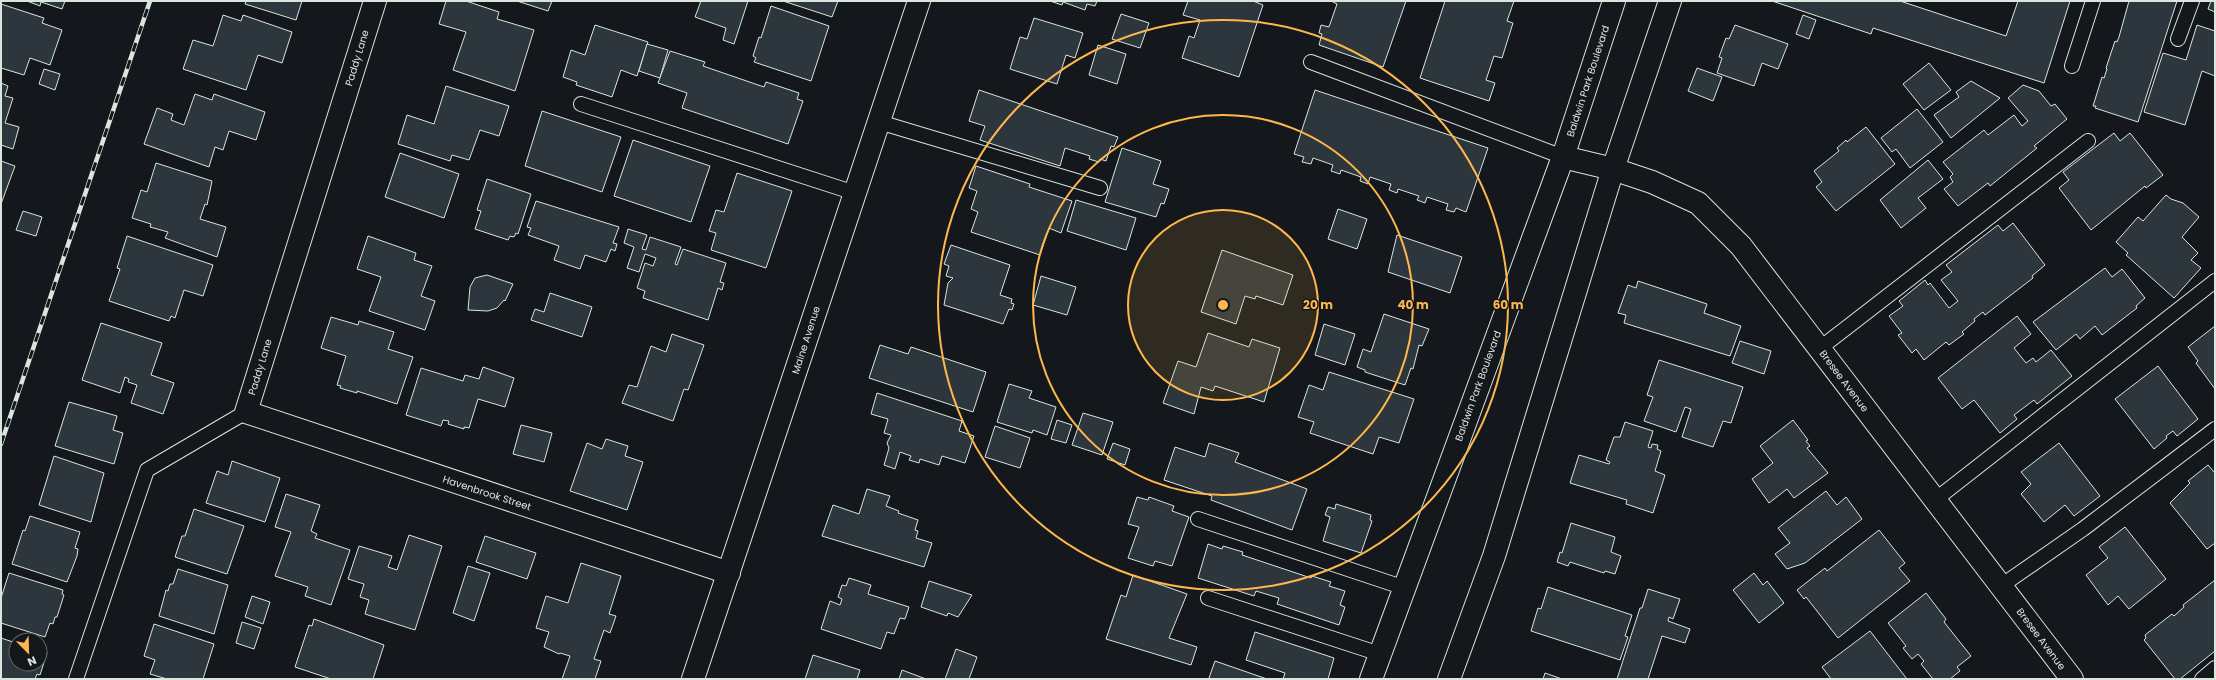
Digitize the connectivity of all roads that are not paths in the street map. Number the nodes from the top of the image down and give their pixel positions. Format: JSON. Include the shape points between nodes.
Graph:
{"nodes":[{"id":1,"x":375,"y":1,"type":"edge"},
{"id":2,"x":919,"y":1,"type":"edge"},
{"id":3,"x":1614,"y":1,"type":"edge"},
{"id":4,"x":1670,"y":1,"type":"edge"},
{"id":5,"x":2093,"y":1,"type":"edge"},
{"id":6,"x":2192,"y":1,"type":"edge"},
{"id":7,"x":2178,"y":39,"type":"dead end"},
{"id":8,"x":1311,"y":62,"type":"dead end"},
{"id":9,"x":2072,"y":66,"type":"dead end"},
{"id":10,"x":580,"y":104,"type":"dead end"},
{"id":11,"x":879,"y":122,"type":"junction"},
{"id":12,"x":2088,"y":141,"type":"dead end"},
{"id":13,"x":1563,"y":157,"type":"junction"},
{"id":14,"x":1613,"y":169,"type":"junction"},
{"id":15,"x":1100,"y":188,"type":"dead end"},
{"id":16,"x":855,"y":193,"type":"junction"},
{"id":17,"x":2215,"y":281,"type":"edge"},
{"id":18,"x":1819,"y":349,"type":"junction"},
{"id":19,"x":246,"y":412,"type":"junction"},
{"id":20,"x":2215,"y":429,"type":"edge"},
{"id":21,"x":1935,"y":500,"type":"junction"},
{"id":22,"x":1198,"y":519,"type":"dead end"},
{"id":23,"x":729,"y":573,"type":"junction"},
{"id":24,"x":2001,"y":586,"type":"junction"},
{"id":25,"x":1405,"y":588,"type":"junction"},
{"id":26,"x":1208,"y":598,"type":"dead end"},
{"id":27,"x":1380,"y":654,"type":"junction"},
{"id":28,"x":2215,"y":668,"type":"edge"},
{"id":29,"x":76,"y":679,"type":"edge"},
{"id":30,"x":693,"y":679,"type":"edge"},
{"id":31,"x":1371,"y":679,"type":"edge"},
{"id":32,"x":1449,"y":679,"type":"edge"},
{"id":33,"x":2072,"y":679,"type":"edge"},
{"id":34,"x":2202,"y":679,"type":"edge"}],
"edges":[{"from":1,"to":19,"type":"street","name":"Paddy Lane"},
{"from":2,"to":11,"type":"street","name":"Maine Avenue"},
{"from":3,"to":13,"type":"street","name":"Baldwin Park Boulevard"},
{"from":4,"to":14,"type":"street"},
{"from":5,"to":9,"type":"lane"},
{"from":6,"to":7,"type":"lane"},
{"from":8,"to":13,"type":"lane"},
{"from":10,"to":16,"type":"lane"},
{"from":11,"to":15,"type":"lane"},
{"from":11,"to":16,"type":"street","name":"Maine Avenue"},
{"from":12,"to":18,"type":"lane"},
{"from":13,"to":14,"type":"street","name":"Bresee Avenue"},
{"from":13,"to":25,"type":"street","name":"Baldwin Park Boulevard"},
{"from":14,"to":18,"type":"street","name":"Bresee Avenue","via":[[1652,182],[1698,203],[1741,246]]},
{"from":14,"to":32,"type":"street","via":[[1494,556]]},
{"from":16,"to":23,"type":"street","name":"Maine Avenue"},
{"from":17,"to":21,"type":"lane"},
{"from":18,"to":21,"type":"street","name":"Bresee Avenue"},
{"from":19,"to":23,"type":"street","name":"Havenbrook Street"},
{"from":19,"to":29,"type":"lane","via":[[147,470]]},
{"from":20,"to":24,"type":"lane","via":[[2083,529]]},
{"from":21,"to":24,"type":"street","name":"Bresee Avenue"},
{"from":22,"to":25,"type":"lane"},
{"from":23,"to":30,"type":"street","name":"Maine Avenue"},
{"from":24,"to":33,"type":"street","name":"Bresee Avenue"},
{"from":25,"to":27,"type":"street","name":"Baldwin Park Boulevard"},
{"from":26,"to":27,"type":"lane"},
{"from":27,"to":31,"type":"street","name":"Baldwin Park Boulevard"},
{"from":28,"to":34,"type":"lane"}]}
